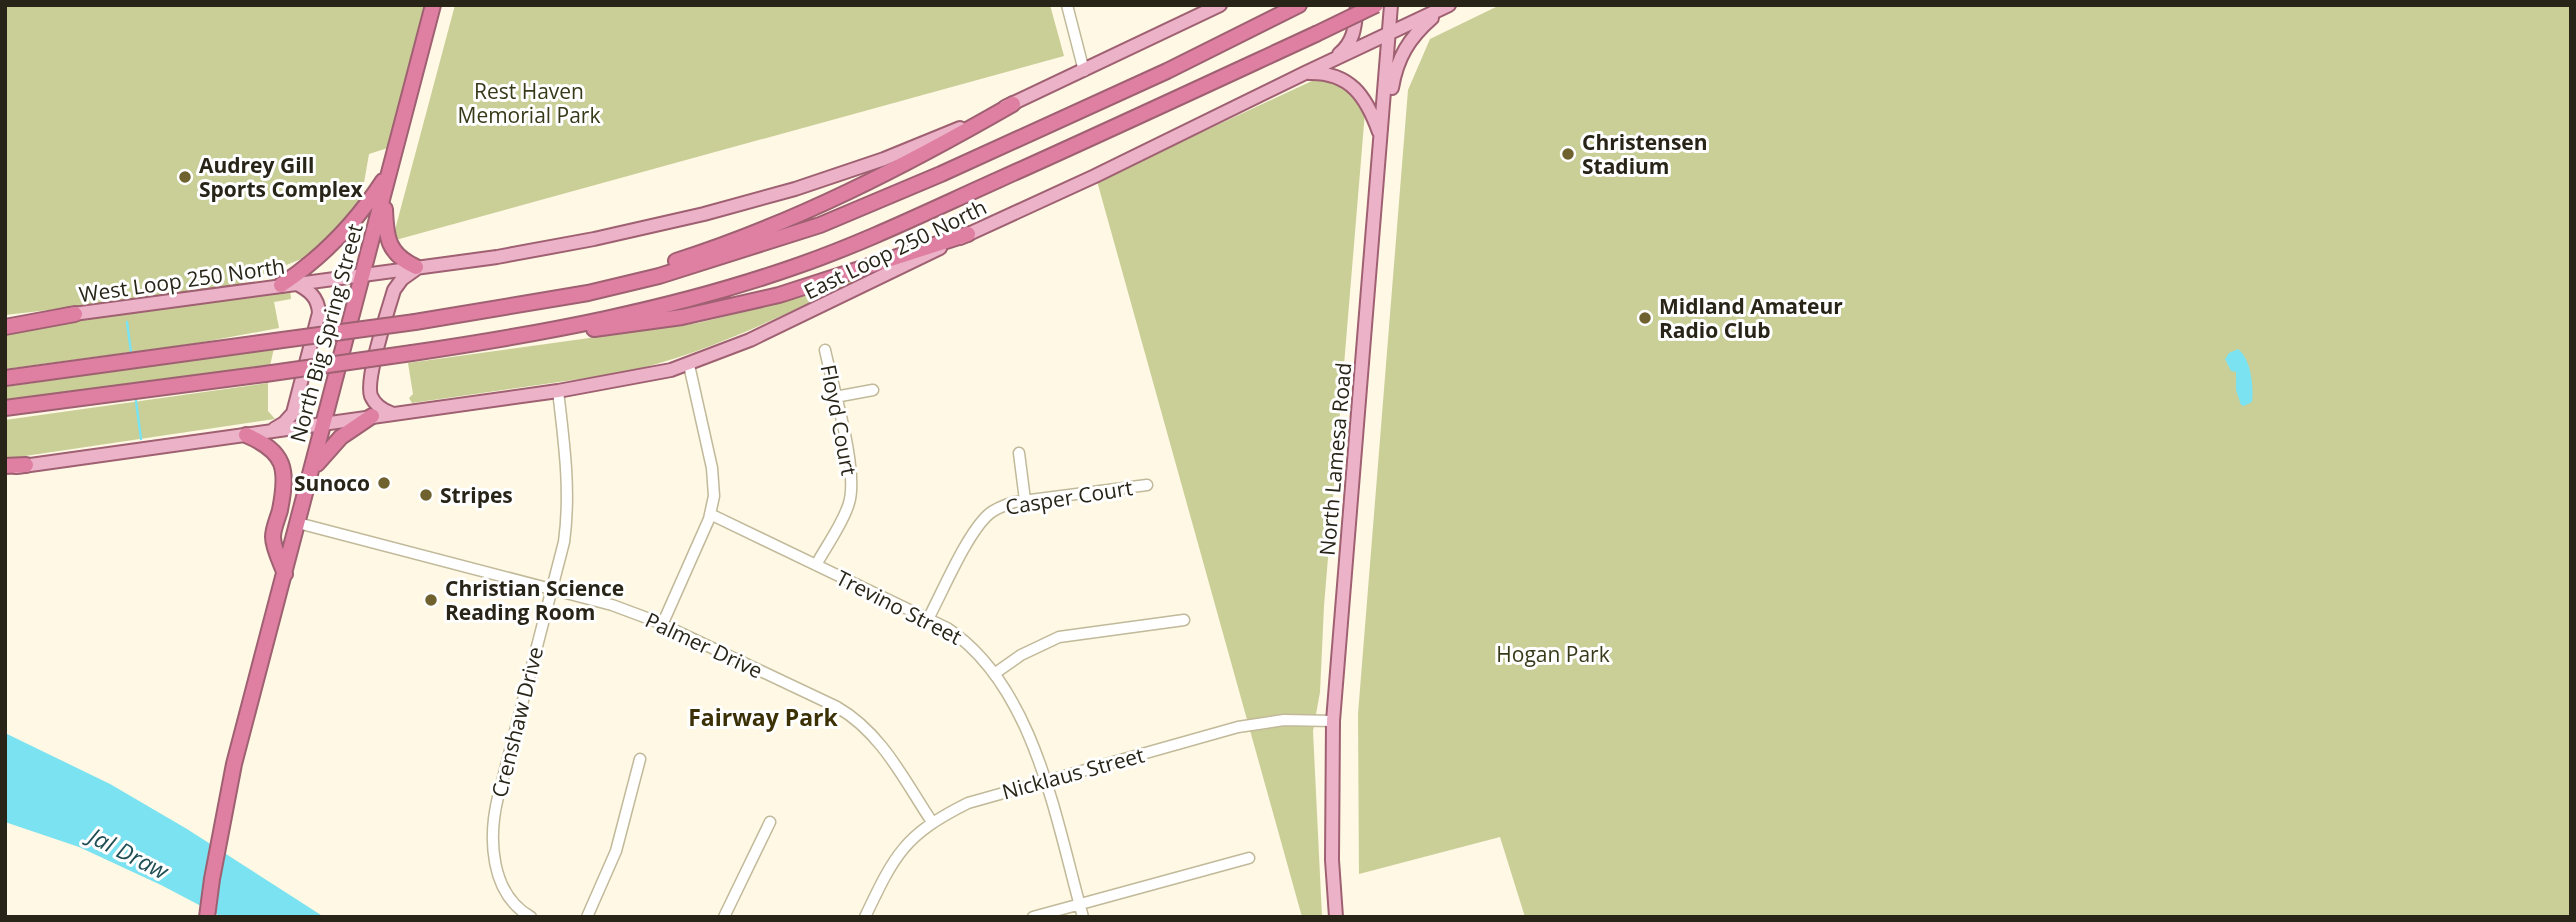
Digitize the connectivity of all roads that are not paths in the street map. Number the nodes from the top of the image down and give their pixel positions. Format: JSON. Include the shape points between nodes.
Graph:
{"nodes":[{"id":1,"x":433,"y":5,"type":"edge"},
{"id":2,"x":1067,"y":5,"type":"edge"},
{"id":3,"x":1220,"y":5,"type":"edge"},
{"id":4,"x":1299,"y":5,"type":"edge"},
{"id":5,"x":1357,"y":5,"type":"edge"},
{"id":6,"x":1376,"y":5,"type":"edge"},
{"id":7,"x":1391,"y":5,"type":"edge"},
{"id":8,"x":1450,"y":5,"type":"edge"},
{"id":9,"x":1389,"y":33,"type":"junction"},
{"id":10,"x":1084,"y":71,"type":"junction"},
{"id":11,"x":1305,"y":73,"type":"junction"},
{"id":12,"x":1013,"y":104,"type":"junction"},
{"id":13,"x":1381,"y":136,"type":"junction"},
{"id":14,"x":390,"y":171,"type":"junction"},
{"id":15,"x":384,"y":194,"type":"junction"},
{"id":16,"x":968,"y":234,"type":"junction"},
{"id":17,"x":419,"y":266,"type":"junction"},
{"id":18,"x":364,"y":274,"type":"junction"},
{"id":19,"x":288,"y":284,"type":"junction"},
{"id":20,"x":517,"y":306,"type":"junction"},
{"id":21,"x":75,"y":314,"type":"joint"},
{"id":22,"x":5,"y":325,"type":"edge"},
{"id":23,"x":503,"y":340,"type":"junction"},
{"id":24,"x":825,"y":350,"type":"dead end"},
{"id":25,"x":689,"y":365,"type":"junction"},
{"id":26,"x":5,"y":378,"type":"edge"},
{"id":27,"x":873,"y":390,"type":"dead end"},
{"id":28,"x":558,"y":391,"type":"junction"},
{"id":29,"x":835,"y":397,"type":"junction"},
{"id":30,"x":5,"y":408,"type":"edge"},
{"id":31,"x":393,"y":413,"type":"junction"},
{"id":32,"x":372,"y":416,"type":"junction"},
{"id":33,"x":324,"y":424,"type":"junction"},
{"id":34,"x":268,"y":432,"type":"junction"},
{"id":35,"x":246,"y":435,"type":"junction"},
{"id":36,"x":1019,"y":453,"type":"dead end"},
{"id":37,"x":26,"y":465,"type":"joint"},
{"id":38,"x":5,"y":467,"type":"edge"},
{"id":39,"x":311,"y":474,"type":"junction"},
{"id":40,"x":1147,"y":485,"type":"dead end"},
{"id":41,"x":1025,"y":500,"type":"junction"},
{"id":42,"x":710,"y":514,"type":"junction"},
{"id":43,"x":298,"y":523,"type":"junction"},
{"id":44,"x":816,"y":565,"type":"junction"},
{"id":45,"x":285,"y":574,"type":"junction"},
{"id":46,"x":552,"y":589,"type":"junction"},
{"id":47,"x":928,"y":619,"type":"junction"},
{"id":48,"x":1184,"y":620,"type":"dead end"},
{"id":49,"x":662,"y":625,"type":"junction"},
{"id":50,"x":994,"y":674,"type":"junction"},
{"id":51,"x":1333,"y":721,"type":"junction"},
{"id":52,"x":640,"y":759,"type":"dead end"},
{"id":53,"x":1046,"y":781,"type":"junction"},
{"id":54,"x":770,"y":822,"type":"dead end"},
{"id":55,"x":932,"y":822,"type":"junction"},
{"id":56,"x":1249,"y":858,"type":"dead end"},
{"id":57,"x":1079,"y":904,"type":"junction"},
{"id":58,"x":207,"y":917,"type":"edge"},
{"id":59,"x":531,"y":917,"type":"edge"},
{"id":60,"x":587,"y":917,"type":"edge"},
{"id":61,"x":724,"y":917,"type":"edge"},
{"id":62,"x":866,"y":917,"type":"edge"},
{"id":63,"x":1033,"y":917,"type":"edge"},
{"id":64,"x":1083,"y":917,"type":"edge"},
{"id":65,"x":1336,"y":917,"type":"edge"}],
"edges":[{"from":1,"to":14,"type":"highway","name":"North Big Spring Street"},
{"from":2,"to":10,"type":"street"},
{"from":3,"to":10,"type":"main road"},
{"from":4,"to":20,"type":"highway","via":[[1167,71],[820,225],[659,276]]},
{"from":5,"to":11,"type":"main road","via":[[1349,43]]},
{"from":6,"to":23,"type":"highway","bridge":true,"via":[[853,245],[666,305]]},
{"from":7,"to":9,"type":"main road","name":"North Lamesa Road"},
{"from":8,"to":9,"type":"main road","name":"East Loop 250 North"},
{"from":8,"to":13,"type":"main road","via":[[1407,44],[1394,77]]},
{"from":9,"to":11,"type":"main road","name":"East Loop 250 North"},
{"from":9,"to":13,"type":"main road","name":"North Lamesa Road"},
{"from":10,"to":12,"type":"main road"},
{"from":11,"to":13,"type":"main road","via":[[1330,74],[1356,89],[1367,102]]},
{"from":11,"to":16,"type":"main road","name":"East Loop 250 North"},
{"from":12,"to":17,"type":"main road","via":[[884,159],[756,200],[562,246]]},
{"from":12,"to":20,"type":"highway","via":[[903,166],[765,229],[659,267]]},
{"from":13,"to":51,"type":"main road","name":"North Lamesa Road"},
{"from":14,"to":15,"type":"highway","name":"North Big Spring Street"},
{"from":14,"to":19,"type":"highway","via":[[332,244]]},
{"from":15,"to":17,"type":"highway","via":[[391,248],[401,260]]},
{"from":15,"to":18,"type":"highway","name":"North Big Spring Street"},
{"from":16,"to":23,"type":"highway","via":[[745,304],[648,322]]},
{"from":16,"to":25,"type":"main road","name":"East Loop 250 North"},
{"from":17,"to":18,"type":"main road"},
{"from":17,"to":31,"type":"main road","via":[[394,290],[370,384],[375,402]]},
{"from":18,"to":19,"type":"main road","name":"West Loop 250 North"},
{"from":18,"to":33,"type":"highway","name":"North Big Spring Street"},
{"from":19,"to":21,"type":"main road","name":"West Loop 250 North"},
{"from":19,"to":34,"type":"main road","via":[[313,295],[319,313],[293,413]]},
{"from":20,"to":26,"type":"highway","bridge":true},
{"from":21,"to":22,"type":"highway"},
{"from":23,"to":30,"type":"highway","bridge":true},
{"from":24,"to":29,"type":"street","name":"Floyd Court"},
{"from":25,"to":28,"type":"main road","name":"East Loop 250 North"},
{"from":25,"to":42,"type":"street","via":[[713,473]]},
{"from":27,"to":29,"type":"street"},
{"from":28,"to":31,"type":"main road","name":"East Loop 250 North"},
{"from":28,"to":46,"type":"street","name":"Crenshaw Drive","via":[[569,510]]},
{"from":29,"to":44,"type":"street","name":"Floyd Court","via":[[852,468],[852,492]]},
{"from":31,"to":32,"type":"main road","name":"East Loop 250 North"},
{"from":32,"to":33,"type":"main road","name":"East Loop 250 North"},
{"from":32,"to":39,"type":"highway","via":[[341,437]]},
{"from":33,"to":34,"type":"main road"},
{"from":33,"to":39,"type":"highway","name":"North Big Spring Street"},
{"from":34,"to":35,"type":"main road"},
{"from":35,"to":37,"type":"main road"},
{"from":35,"to":45,"type":"highway","via":[[265,443],[283,466],[273,537]]},
{"from":36,"to":41,"type":"street"},
{"from":37,"to":38,"type":"highway"},
{"from":39,"to":43,"type":"highway","name":"North Big Spring Street"},
{"from":40,"to":41,"type":"street","name":"Casper Court"},
{"from":41,"to":47,"type":"street","name":"Casper Court","via":[[995,509],[977,527]]},
{"from":42,"to":44,"type":"street","name":"Trevino Street"},
{"from":42,"to":49,"type":"street"},
{"from":43,"to":45,"type":"highway","name":"North Big Spring Street"},
{"from":43,"to":46,"type":"street","name":"Palmer Drive"},
{"from":44,"to":47,"type":"street","name":"Trevino Street"},
{"from":45,"to":58,"type":"highway","name":"North Big Spring Street","via":[[233,764]]},
{"from":46,"to":49,"type":"street","name":"Palmer Drive","via":[[603,602]]},
{"from":46,"to":59,"type":"street","name":"Crenshaw Drive","via":[[492,832],[505,892]]},
{"from":47,"to":50,"type":"street","name":"Trevino Street","via":[[964,639]]},
{"from":48,"to":50,"type":"street","via":[[1059,637]]},
{"from":49,"to":55,"type":"street","name":"Palmer Drive","via":[[856,719],[876,737]]},
{"from":50,"to":53,"type":"street","name":"Trevino Street","via":[[1028,732]]},
{"from":51,"to":53,"type":"street","name":"Nicklaus Street","via":[[1284,720],[1238,727]]},
{"from":51,"to":65,"type":"main road","name":"North Lamesa Road"},
{"from":52,"to":60,"type":"street","via":[[616,851]]},
{"from":53,"to":55,"type":"street","name":"Nicklaus Street","via":[[968,803]]},
{"from":53,"to":57,"type":"street","name":"Trevino Street"},
{"from":54,"to":61,"type":"street"},
{"from":55,"to":62,"type":"street","name":"Nicklaus Street","via":[[895,858]]},
{"from":56,"to":57,"type":"street"},
{"from":57,"to":63,"type":"street"},
{"from":57,"to":64,"type":"street","name":"Trevino Street"}]}
